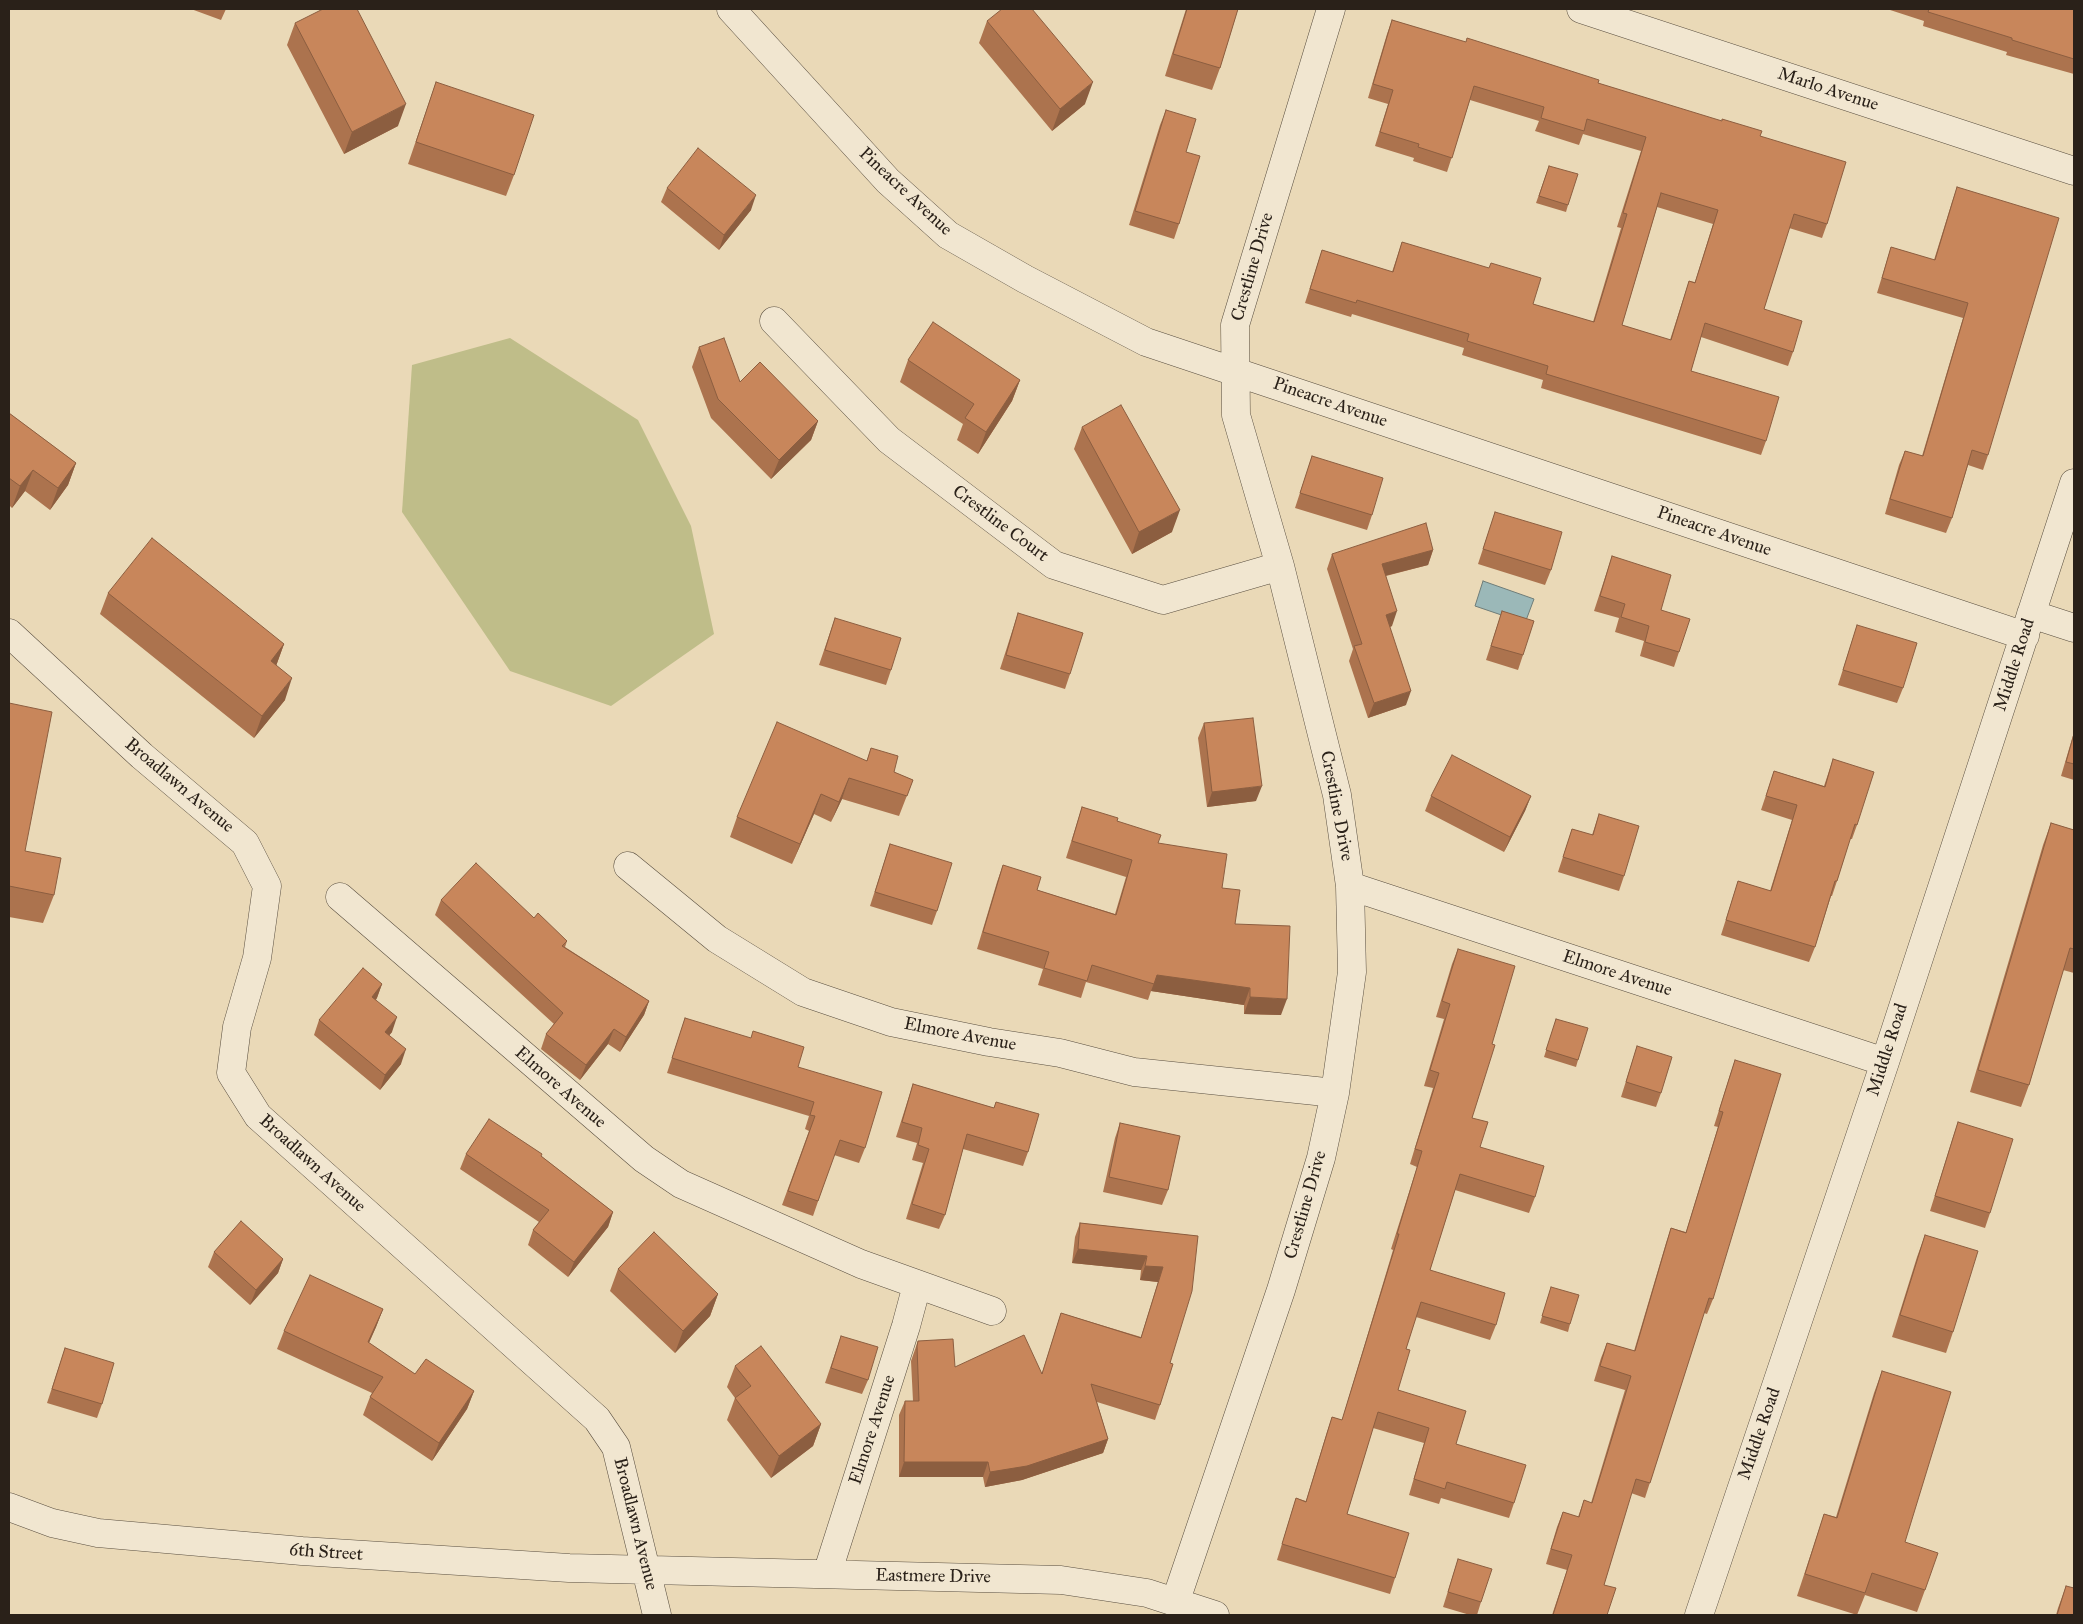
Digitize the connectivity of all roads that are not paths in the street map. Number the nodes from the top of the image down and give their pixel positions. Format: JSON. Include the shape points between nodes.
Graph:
{"nodes":[{"id":1,"x":731,"y":9,"type":"edge"},
{"id":2,"x":1331,"y":9,"type":"edge"},
{"id":3,"x":1581,"y":9,"type":"edge"},
{"id":4,"x":2074,"y":171,"type":"edge"},
{"id":5,"x":774,"y":321,"type":"dead end"},
{"id":6,"x":1236,"y":372,"type":"junction"},
{"id":7,"x":2074,"y":483,"type":"edge"},
{"id":8,"x":1280,"y":566,"type":"junction"},
{"id":9,"x":2028,"y":625,"type":"junction"},
{"id":10,"x":2074,"y":628,"type":"edge"},
{"id":11,"x":9,"y":633,"type":"edge"},
{"id":12,"x":628,"y":866,"type":"dead end"},
{"id":13,"x":1350,"y":886,"type":"junction"},
{"id":14,"x":340,"y":897,"type":"dead end"},
{"id":15,"x":1885,"y":1062,"type":"junction"},
{"id":16,"x":1335,"y":1094,"type":"junction"},
{"id":17,"x":917,"y":1285,"type":"junction"},
{"id":18,"x":992,"y":1311,"type":"dead end"},
{"id":19,"x":9,"y":1507,"type":"edge"},
{"id":20,"x":647,"y":1570,"type":"junction"},
{"id":21,"x":827,"y":1574,"type":"junction"},
{"id":22,"x":1175,"y":1603,"type":"junction"},
{"id":23,"x":657,"y":1615,"type":"edge"},
{"id":24,"x":1215,"y":1615,"type":"edge"},
{"id":25,"x":1699,"y":1615,"type":"edge"}],
"edges":[{"from":1,"to":6,"type":"street","name":"Pineacre Avenue","via":[[888,181],[948,235],[1146,342]]},
{"from":2,"to":6,"type":"street","name":"Crestline Drive","via":[[1235,325]]},
{"from":3,"to":4,"type":"street","name":"Marlo Avenue"},
{"from":5,"to":8,"type":"street","name":"Crestline Court","via":[[889,440],[1054,565],[1163,600]]},
{"from":6,"to":8,"type":"street","name":"Crestline Drive","via":[[1236,415]]},
{"from":6,"to":9,"type":"street","name":"Pineacre Avenue"},
{"from":7,"to":9,"type":"street","name":"Middle Road"},
{"from":8,"to":13,"type":"street","name":"Crestline Drive","via":[[1336,795]]},
{"from":9,"to":10,"type":"street","name":"Pineacre Avenue"},
{"from":9,"to":15,"type":"street","name":"Middle Road"},
{"from":11,"to":20,"type":"street","name":"Broadlawn Avenue","via":[[142,756],[245,843],[267,886],[257,958],[237,1027],[231,1073],[258,1116],[596,1419],[616,1447]]},
{"from":12,"to":16,"type":"street","name":"Elmore Avenue","via":[[716,938],[803,992],[891,1022],[1060,1053],[1134,1072]]},
{"from":13,"to":15,"type":"street","name":"Elmore Avenue"},
{"from":13,"to":16,"type":"street","name":"Crestline Drive","via":[[1352,972]]},
{"from":14,"to":17,"type":"street","name":"Elmore Avenue","via":[[644,1159],[681,1184],[861,1264]]},
{"from":15,"to":25,"type":"street","name":"Middle Road"},
{"from":16,"to":22,"type":"street","name":"Crestline Drive","via":[[1321,1158],[1280,1290]]},
{"from":17,"to":18,"type":"street","name":"Elmore Avenue"},
{"from":17,"to":21,"type":"street","name":"Elmore Avenue"},
{"from":19,"to":20,"type":"street","name":"6th Street","via":[[52,1523],[98,1533],[176,1542],[549,1567]]},
{"from":20,"to":21,"type":"street","name":"Eastmere Drive"},
{"from":20,"to":23,"type":"street","name":"Broadlawn Avenue"},
{"from":21,"to":22,"type":"street","name":"Eastmere Drive","via":[[1062,1580],[1147,1593]]},
{"from":22,"to":24,"type":"street","name":"Eastmere Drive"}]}
